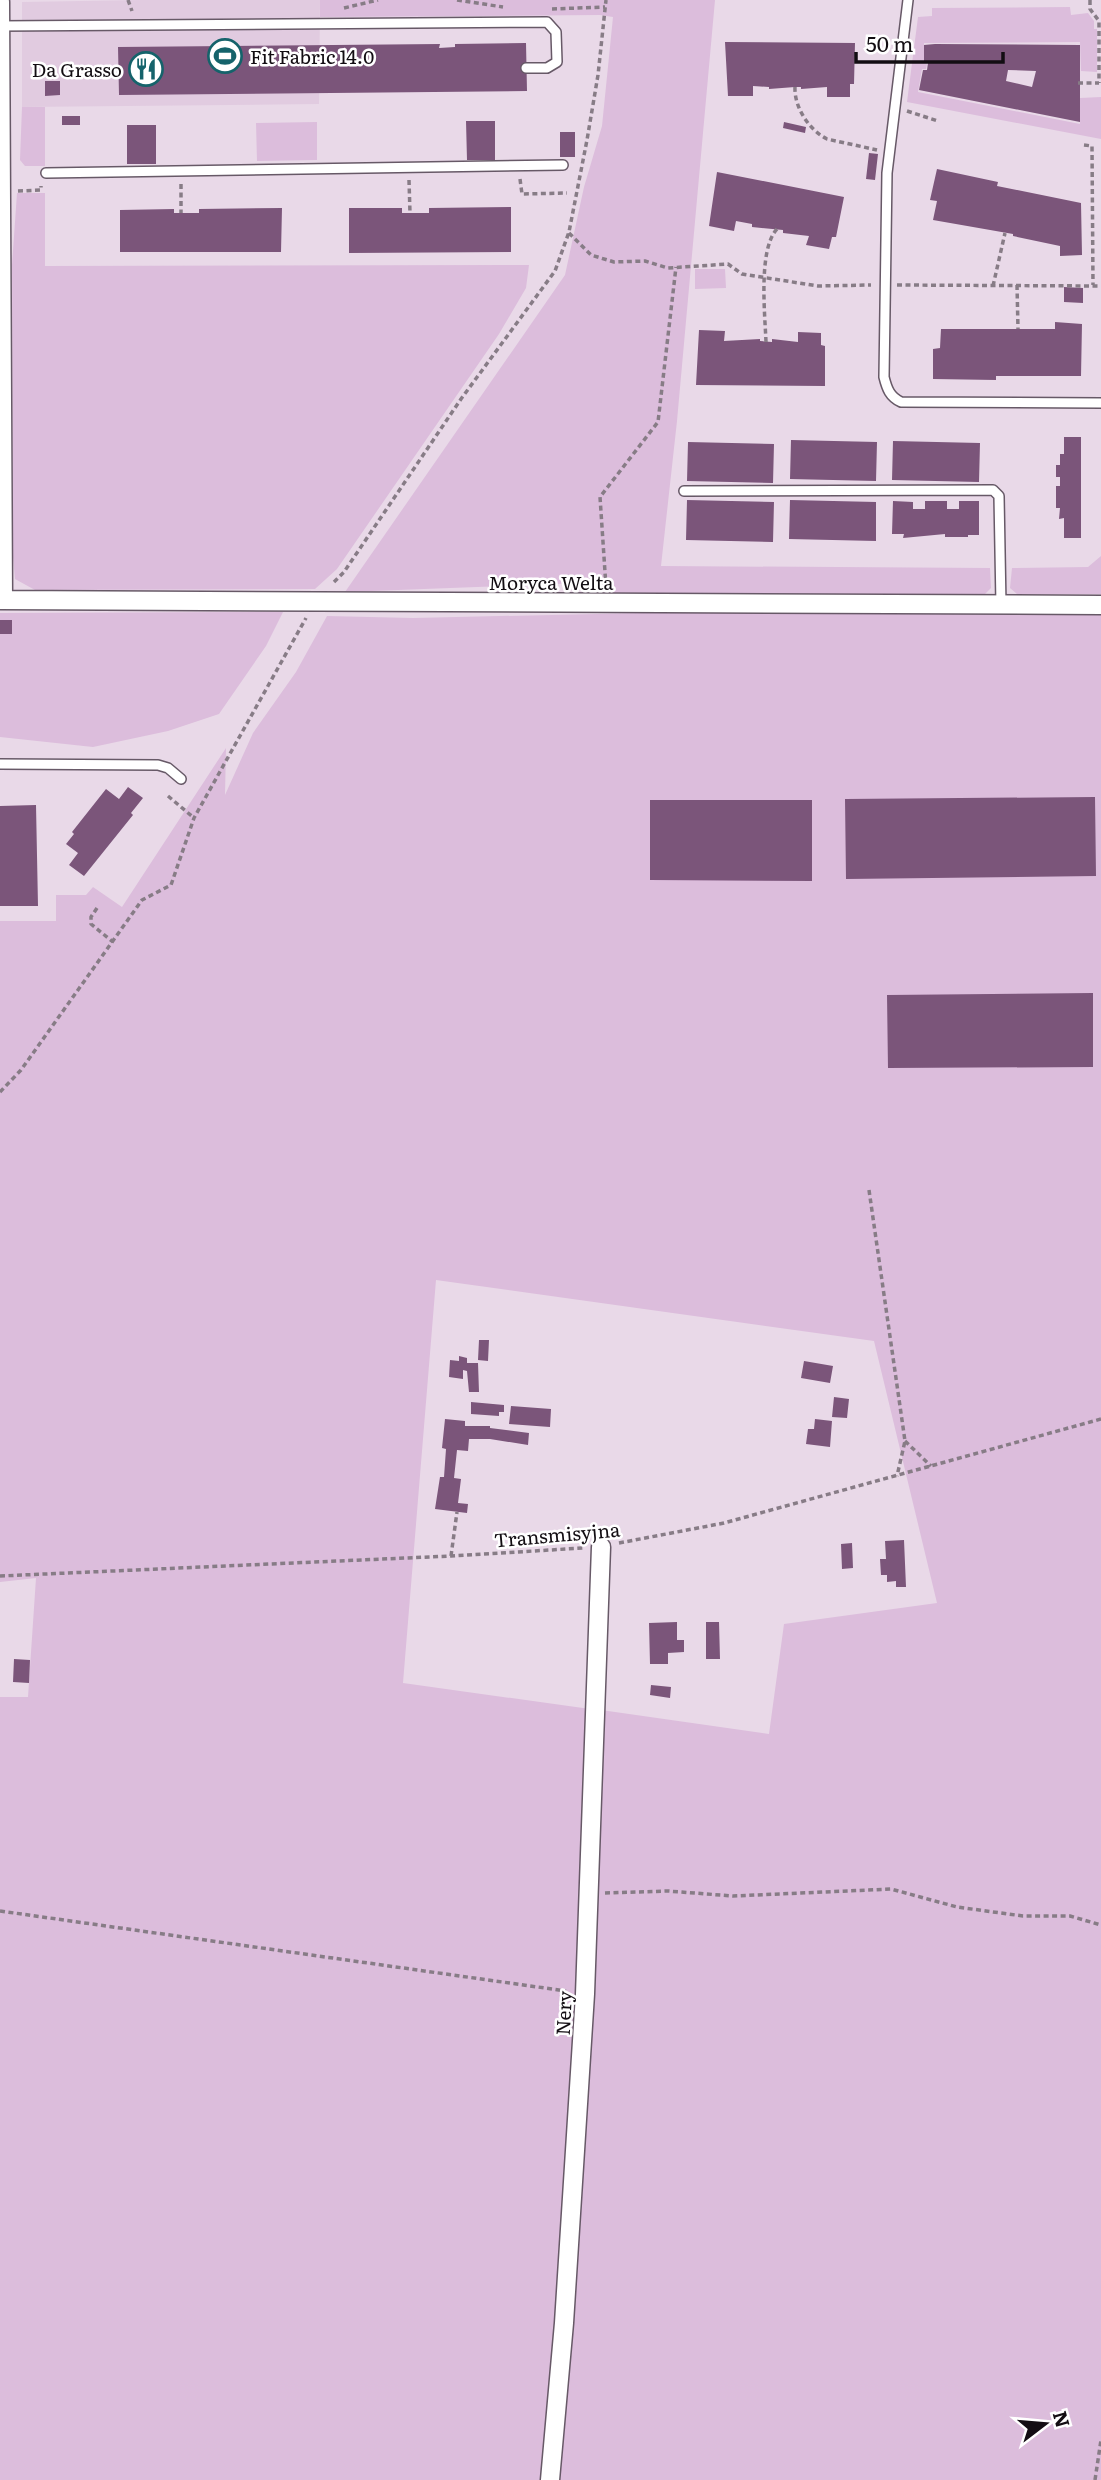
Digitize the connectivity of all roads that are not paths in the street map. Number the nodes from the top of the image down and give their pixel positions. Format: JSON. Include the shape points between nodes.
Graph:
{"nodes":[{"id":1,"x":908,"y":0,"type":"edge"},
{"id":2,"x":0,"y":2,"type":"edge"},
{"id":3,"x":0,"y":26,"type":"edge"},
{"id":4,"x":526,"y":68,"type":"dead end"},
{"id":5,"x":563,"y":165,"type":"dead end"},
{"id":6,"x":0,"y":173,"type":"edge"},
{"id":7,"x":46,"y":173,"type":"dead end"},
{"id":8,"x":0,"y":192,"type":"edge"},
{"id":9,"x":1101,"y":403,"type":"edge"},
{"id":10,"x":684,"y":491,"type":"dead end"},
{"id":11,"x":1,"y":600,"type":"edge"},
{"id":12,"x":1000,"y":605,"type":"junction"},
{"id":13,"x":1101,"y":605,"type":"edge"},
{"id":14,"x":0,"y":764,"type":"edge"},
{"id":15,"x":181,"y":779,"type":"dead end"},
{"id":16,"x":601,"y":1547,"type":"road end"},
{"id":17,"x":550,"y":2480,"type":"edge"}],
"edges":[{"from":1,"to":9,"type":"lane","via":[[887,173],[886,388],[893,398],[911,403]]},
{"from":2,"to":3,"type":"street"},
{"from":3,"to":4,"type":"lane","via":[[547,22],[556,32],[557,62],[547,68]]},
{"from":3,"to":6,"type":"street"},
{"from":5,"to":7,"type":"lane"},
{"from":6,"to":8,"type":"street"},
{"from":8,"to":11,"type":"street"},
{"from":10,"to":12,"type":"lane","via":[[993,490],[999,496]]},
{"from":11,"to":12,"type":"street","name":"Moryca Welta"},
{"from":12,"to":13,"type":"street","name":"Moryca Welta"},
{"from":14,"to":15,"type":"lane","via":[[158,765]]},
{"from":16,"to":17,"type":"street","name":"Nery","via":[[585,1994]]}]}
